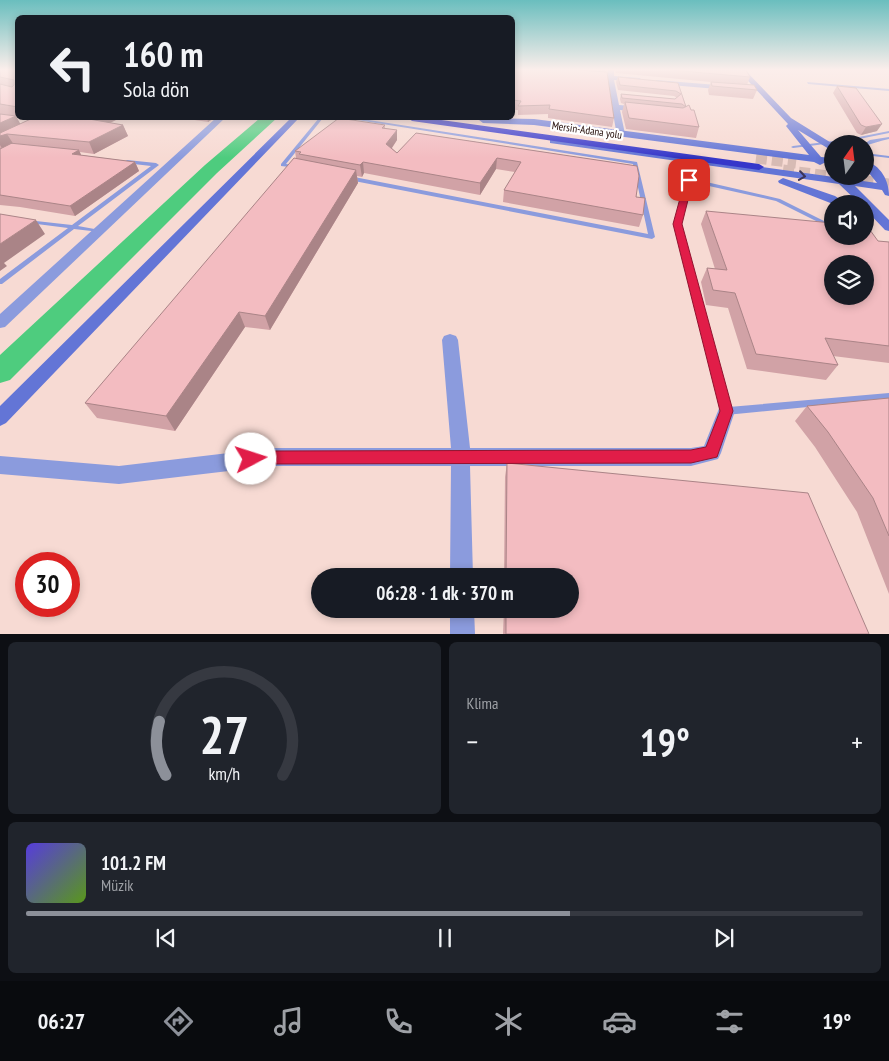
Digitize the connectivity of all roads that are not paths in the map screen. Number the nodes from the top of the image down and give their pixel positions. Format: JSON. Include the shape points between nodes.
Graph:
{"nodes":[{"id":1,"x":617,"y":100,"type":"edge"},
{"id":2,"x":770,"y":100,"type":"edge"},
{"id":3,"x":615,"y":107,"type":"junction"},
{"id":4,"x":652,"y":111,"type":"edge"},
{"id":5,"x":219,"y":120,"type":"edge"},
{"id":6,"x":293,"y":120,"type":"edge"},
{"id":7,"x":319,"y":120,"type":"edge"},
{"id":8,"x":364,"y":120,"type":"edge"},
{"id":9,"x":435,"y":120,"type":"edge"},
{"id":10,"x":468,"y":120,"type":"edge"},
{"id":11,"x":788,"y":120,"type":"junction"},
{"id":12,"x":480,"y":124,"type":"junction"},
{"id":13,"x":889,"y":132,"type":"edge"},
{"id":14,"x":620,"y":134,"type":"junction"},
{"id":15,"x":874,"y":135,"type":"edge"},
{"id":16,"x":889,"y":138,"type":"edge"},
{"id":17,"x":874,"y":141,"type":"edge"},
{"id":18,"x":804,"y":142,"type":"junction"},
{"id":19,"x":824,"y":142,"type":"edge"},
{"id":20,"x":824,"y":144,"type":"edge"},
{"id":21,"x":874,"y":155,"type":"edge"},
{"id":22,"x":889,"y":157,"type":"edge"},
{"id":23,"x":759,"y":159,"type":"junction"},
{"id":24,"x":818,"y":160,"type":"junction"},
{"id":25,"x":118,"y":161,"type":"edge"},
{"id":26,"x":824,"y":161,"type":"edge"},
{"id":27,"x":824,"y":165,"type":"edge"},
{"id":28,"x":874,"y":166,"type":"edge"},
{"id":29,"x":738,"y":168,"type":"junction"},
{"id":30,"x":303,"y":169,"type":"edge"},
{"id":31,"x":887,"y":169,"type":"dead end"},
{"id":32,"x":772,"y":172,"type":"junction"},
{"id":33,"x":874,"y":173,"type":"edge"},
{"id":34,"x":342,"y":176,"type":"edge"},
{"id":35,"x":824,"y":176,"type":"edge"},
{"id":36,"x":847,"y":185,"type":"edge"},
{"id":37,"x":868,"y":185,"type":"edge"},
{"id":38,"x":888,"y":190,"type":"edge"},
{"id":39,"x":824,"y":197,"type":"edge"},
{"id":40,"x":18,"y":219,"type":"edge"},
{"id":41,"x":824,"y":223,"type":"edge"},
{"id":42,"x":874,"y":224,"type":"edge"},
{"id":43,"x":889,"y":227,"type":"edge"},
{"id":44,"x":72,"y":228,"type":"junction"},
{"id":45,"x":98,"y":231,"type":"junction"},
{"id":46,"x":889,"y":235,"type":"edge"},
{"id":47,"x":0,"y":282,"type":"edge"},
{"id":48,"x":0,"y":324,"type":"edge"},
{"id":49,"x":450,"y":340,"type":"dead end"},
{"id":50,"x":889,"y":396,"type":"edge"},
{"id":51,"x":726,"y":411,"type":"junction"},
{"id":52,"x":0,"y":418,"type":"edge"},
{"id":53,"x":461,"y":456,"type":"junction"},
{"id":54,"x":0,"y":464,"type":"edge"},
{"id":55,"x":462,"y":568,"type":"edge"},
{"id":56,"x":462,"y":618,"type":"edge"},
{"id":57,"x":463,"y":634,"type":"edge"}],
"edges":[{"from":1,"to":3,"type":"street"},
{"from":2,"to":11,"type":"main road"},
{"from":3,"to":4,"type":"street"},
{"from":3,"to":14,"type":"street"},
{"from":5,"to":45,"type":"street"},
{"from":6,"to":52,"type":"main road"},
{"from":7,"to":30,"type":"lane","via":[[284,165]]},
{"from":8,"to":34,"type":"lane","via":[[635,163],[652,237]]},
{"from":9,"to":12,"type":"highway","name":"Mersin-Adana yolu"},
{"from":10,"to":12,"type":"highway","name":"Mersin-Adana yolu"},
{"from":11,"to":18,"type":"main road"},
{"from":11,"to":19,"type":"main road"},
{"from":12,"to":14,"type":"main road","via":[[534,122]]},
{"from":12,"to":23,"type":"highway","name":"Mersin-Adana yolu"},
{"from":12,"to":29,"type":"main road","via":[[548,140]]},
{"from":13,"to":15,"type":"lane"},
{"from":14,"to":23,"type":"main road"},
{"from":16,"to":17,"type":"lane"},
{"from":18,"to":20,"type":"lane"},
{"from":18,"to":23,"type":"main road"},
{"from":18,"to":24,"type":"main road"},
{"from":21,"to":22,"type":"lane"},
{"from":23,"to":24,"type":"main road"},
{"from":23,"to":32,"type":"main road","via":[[777,158],[784,165],[780,171]]},
{"from":24,"to":26,"type":"main road"},
{"from":24,"to":27,"type":"main road"},
{"from":25,"to":44,"type":"lane","via":[[156,165]]},
{"from":28,"to":31,"type":"main road"},
{"from":29,"to":32,"type":"main road"},
{"from":29,"to":39,"type":"main road","via":[[797,185]]},
{"from":32,"to":35,"type":"main road","one_way":true},
{"from":33,"to":38,"type":"main road"},
{"from":36,"to":43,"type":"main road"},
{"from":37,"to":38,"type":"main road"},
{"from":40,"to":44,"type":"lane"},
{"from":41,"to":51,"type":"lane","via":[[778,200],[689,180],[678,224]]},
{"from":42,"to":46,"type":"main road"},
{"from":44,"to":45,"type":"lane"},
{"from":44,"to":47,"type":"lane"},
{"from":45,"to":48,"type":"street"},
{"from":49,"to":53,"type":"street"},
{"from":50,"to":51,"type":"lane"},
{"from":51,"to":53,"type":"street","via":[[711,452],[691,457]]},
{"from":53,"to":54,"type":"street","via":[[270,457],[119,475]]},
{"from":53,"to":55,"type":"street"},
{"from":56,"to":57,"type":"street"}]}
